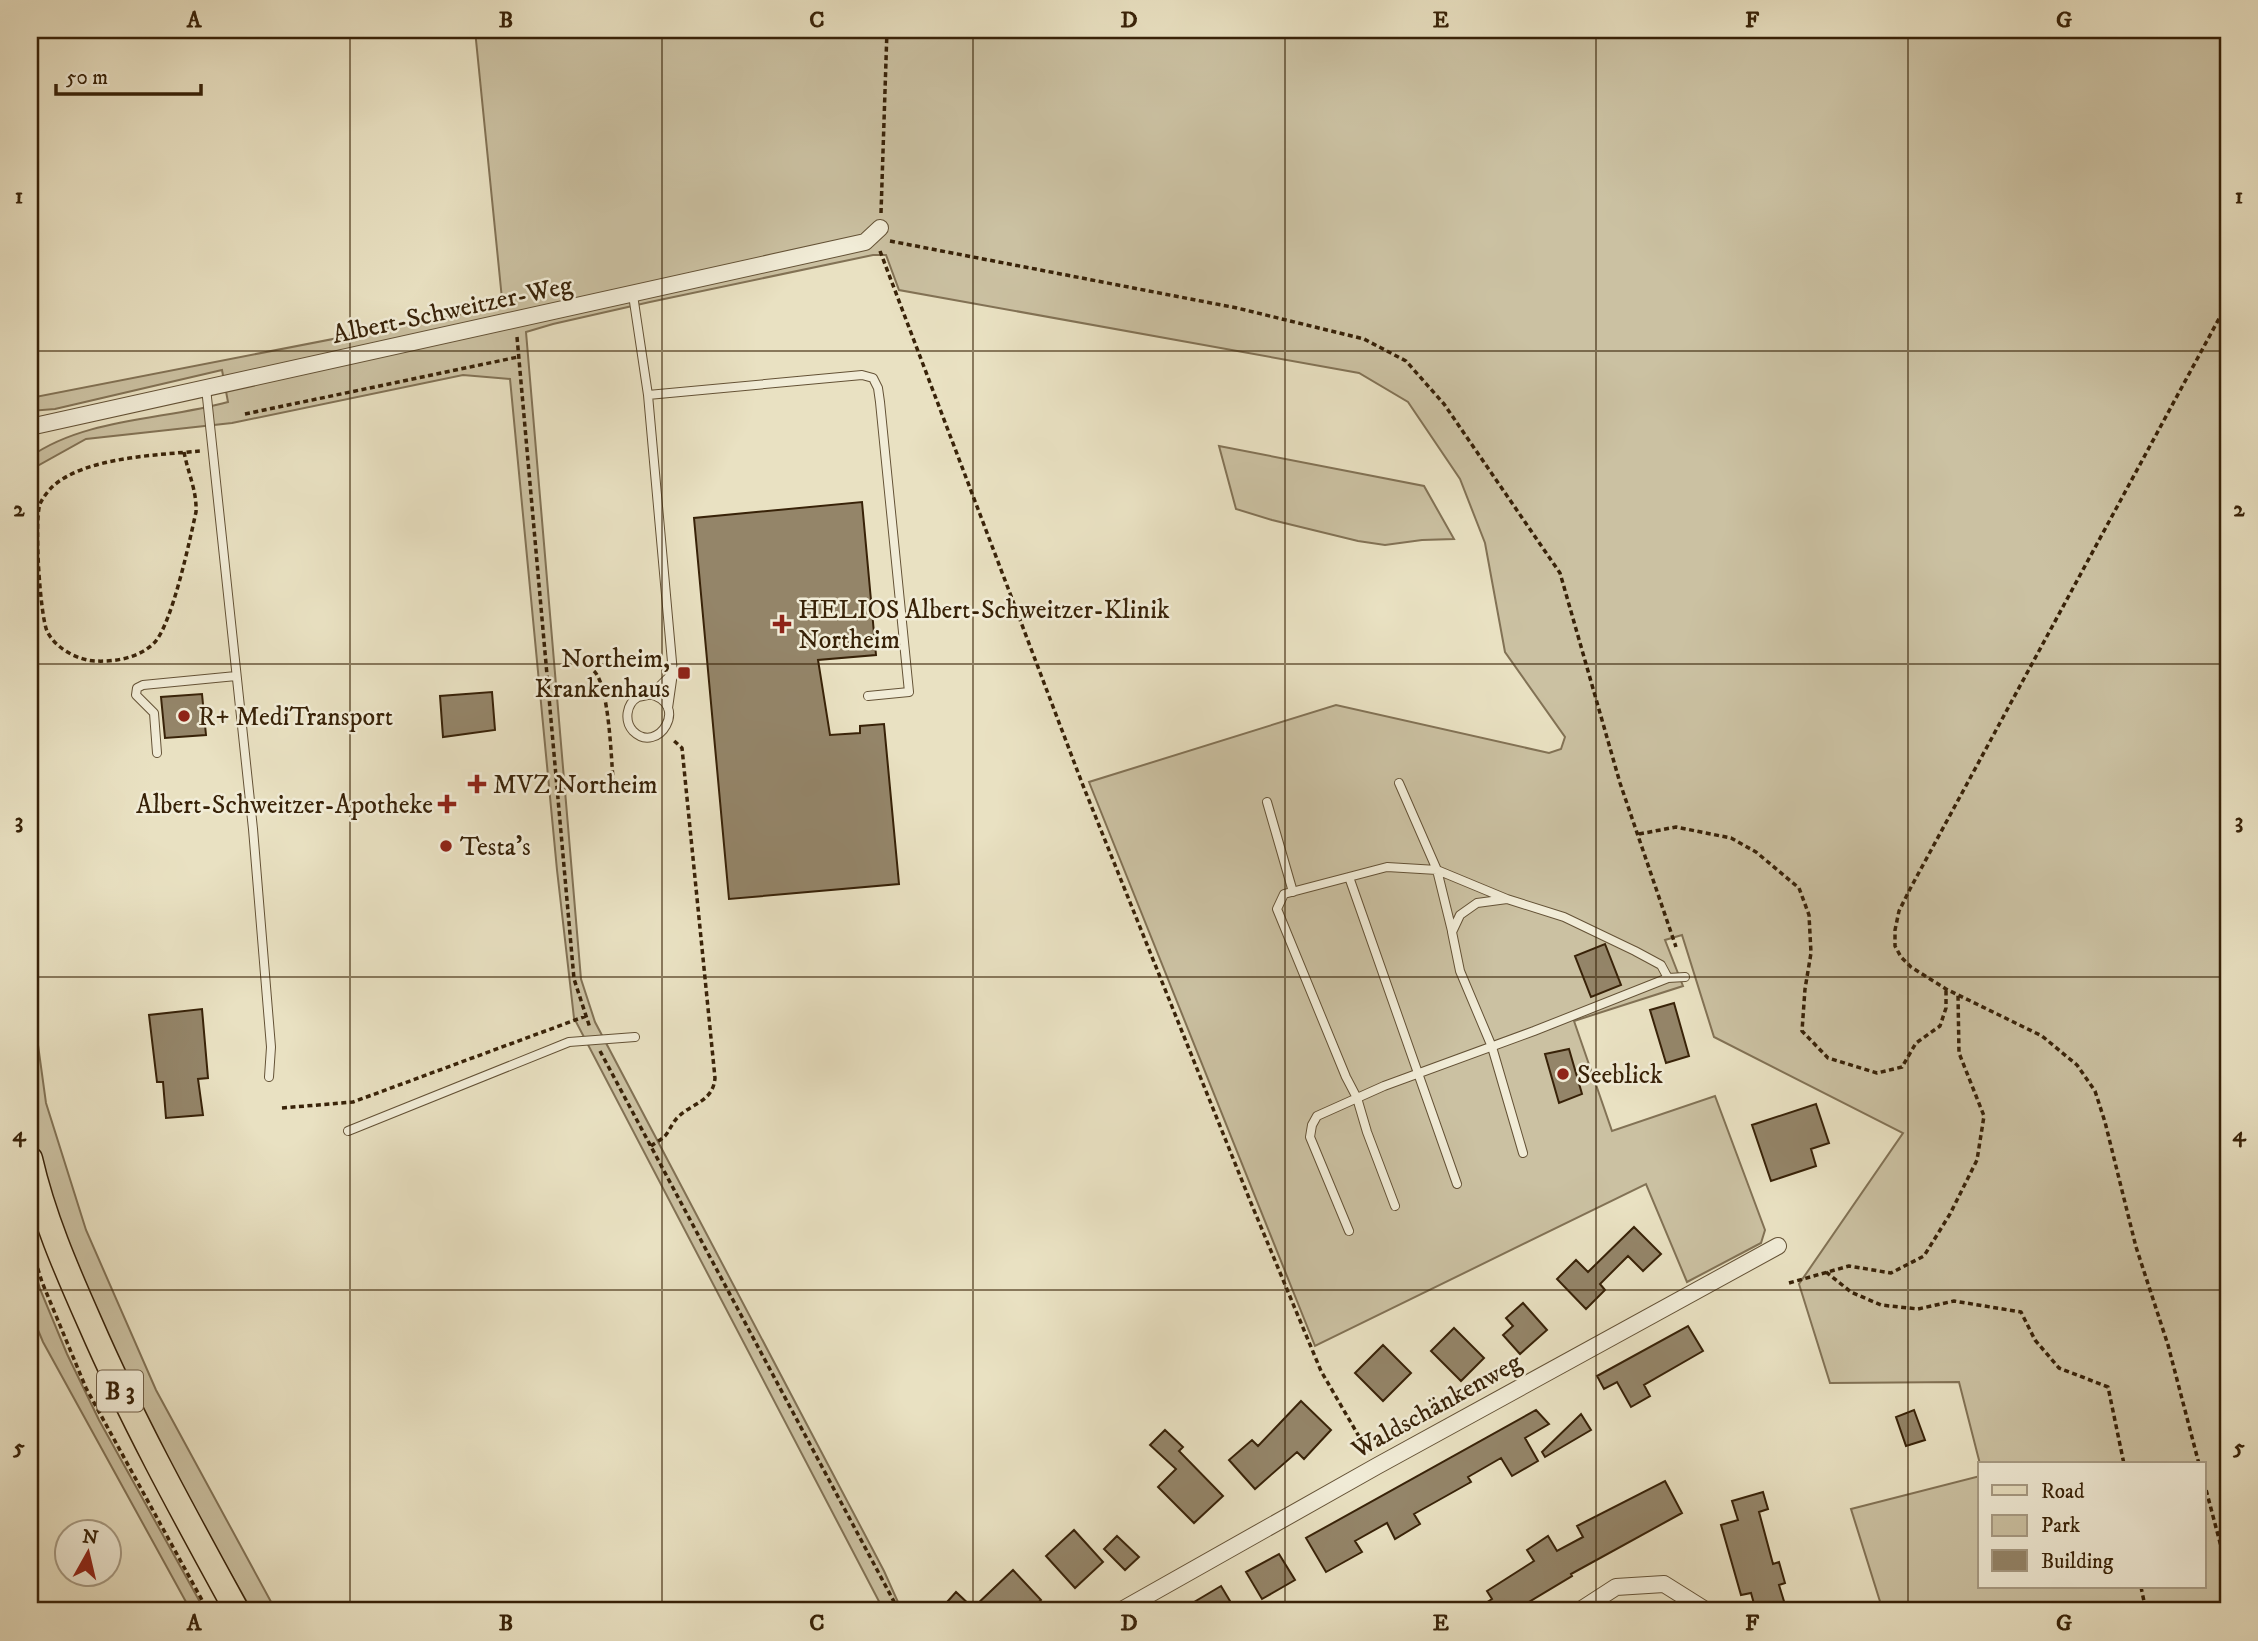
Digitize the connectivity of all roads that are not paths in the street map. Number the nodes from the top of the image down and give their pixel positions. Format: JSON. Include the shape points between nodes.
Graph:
{"nodes":[{"id":1,"x":881,"y":234,"type":"road end"},
{"id":2,"x":633,"y":295,"type":"junction"},
{"id":3,"x":206,"y":388,"type":"junction"},
{"id":4,"x":648,"y":395,"type":"junction"},
{"id":5,"x":30,"y":427,"type":"edge"},
{"id":6,"x":673,"y":673,"type":"junction"},
{"id":7,"x":236,"y":676,"type":"junction"},
{"id":8,"x":649,"y":695,"type":"junction"},
{"id":9,"x":867,"y":696,"type":"dead end"},
{"id":10,"x":668,"y":708,"type":"junction"},
{"id":11,"x":157,"y":753,"type":"dead end"},
{"id":12,"x":1399,"y":783,"type":"dead end"},
{"id":13,"x":1267,"y":802,"type":"dead end"},
{"id":14,"x":1437,"y":870,"type":"junction"},
{"id":15,"x":1349,"y":877,"type":"junction"},
{"id":16,"x":1293,"y":892,"type":"junction"},
{"id":17,"x":1507,"y":899,"type":"junction"},
{"id":18,"x":1452,"y":932,"type":"junction"},
{"id":19,"x":1685,"y":977,"type":"dead end"},
{"id":20,"x":1668,"y":978,"type":"junction"},
{"id":21,"x":635,"y":1037,"type":"dead end"},
{"id":22,"x":1492,"y":1047,"type":"junction"},
{"id":23,"x":1418,"y":1073,"type":"junction"},
{"id":24,"x":270,"y":1077,"type":"dead end"},
{"id":25,"x":1357,"y":1098,"type":"junction"},
{"id":26,"x":348,"y":1131,"type":"dead end"},
{"id":27,"x":1523,"y":1153,"type":"dead end"},
{"id":28,"x":30,"y":1159,"type":"edge"},
{"id":29,"x":1457,"y":1184,"type":"dead end"},
{"id":30,"x":1395,"y":1206,"type":"dead end"},
{"id":31,"x":1349,"y":1231,"type":"dead end"},
{"id":32,"x":1778,"y":1246,"type":"dead end"},
{"id":33,"x":237,"y":1611,"type":"edge"},
{"id":34,"x":1120,"y":1611,"type":"edge"},
{"id":35,"x":1579,"y":1611,"type":"edge"},
{"id":36,"x":1707,"y":1611,"type":"edge"}],
"edges":[{"from":1,"to":2,"type":"street","name":"Albert-Schweitzer-Weg","via":[[865,242]]},
{"from":2,"to":3,"type":"street","name":"Albert-Schweitzer-Weg"},
{"from":2,"to":4,"type":"lane"},
{"from":3,"to":5,"type":"street","name":"Albert-Schweitzer-Weg"},
{"from":3,"to":7,"type":"lane"},
{"from":4,"to":6,"type":"lane"},
{"from":4,"to":9,"type":"lane","via":[[862,375],[873,378],[880,402],[909,692]]},
{"from":6,"to":8,"type":"lane"},
{"from":6,"to":10,"type":"lane"},
{"from":7,"to":11,"type":"lane","via":[[137,688],[136,695],[154,713]]},
{"from":7,"to":24,"type":"lane","via":[[253,828]]},
{"from":8,"to":10,"type":"lane","via":[[660,698]]},
{"from":8,"to":10,"type":"lane","via":[[636,698],[628,708],[634,731],[645,737],[663,731],[669,720]]},
{"from":12,"to":14,"type":"lane"},
{"from":13,"to":16,"type":"lane"},
{"from":14,"to":15,"type":"lane","via":[[1387,867]]},
{"from":14,"to":17,"type":"lane"},
{"from":14,"to":18,"type":"lane"},
{"from":15,"to":16,"type":"lane"},
{"from":15,"to":23,"type":"lane"},
{"from":16,"to":25,"type":"lane","via":[[1284,894],[1277,909]]},
{"from":17,"to":18,"type":"lane","via":[[1477,903],[1460,915]]},
{"from":17,"to":20,"type":"lane","via":[[1564,917],[1635,951],[1661,965]]},
{"from":18,"to":22,"type":"lane","via":[[1460,971]]},
{"from":19,"to":20,"type":"lane"},
{"from":20,"to":22,"type":"lane"},
{"from":21,"to":26,"type":"lane","via":[[569,1042]]},
{"from":22,"to":23,"type":"lane"},
{"from":22,"to":27,"type":"lane"},
{"from":23,"to":25,"type":"lane"},
{"from":23,"to":29,"type":"lane"},
{"from":25,"to":30,"type":"lane"},
{"from":25,"to":31,"type":"lane","via":[[1317,1116],[1310,1137]]},
{"from":28,"to":33,"type":"main road","number":"B 3","via":[[57,1248],[117,1385]]},
{"from":32,"to":34,"type":"street","name":"Waldschänkenweg"},
{"from":35,"to":36,"type":"street","via":[[1616,1587],[1664,1584]]}]}
